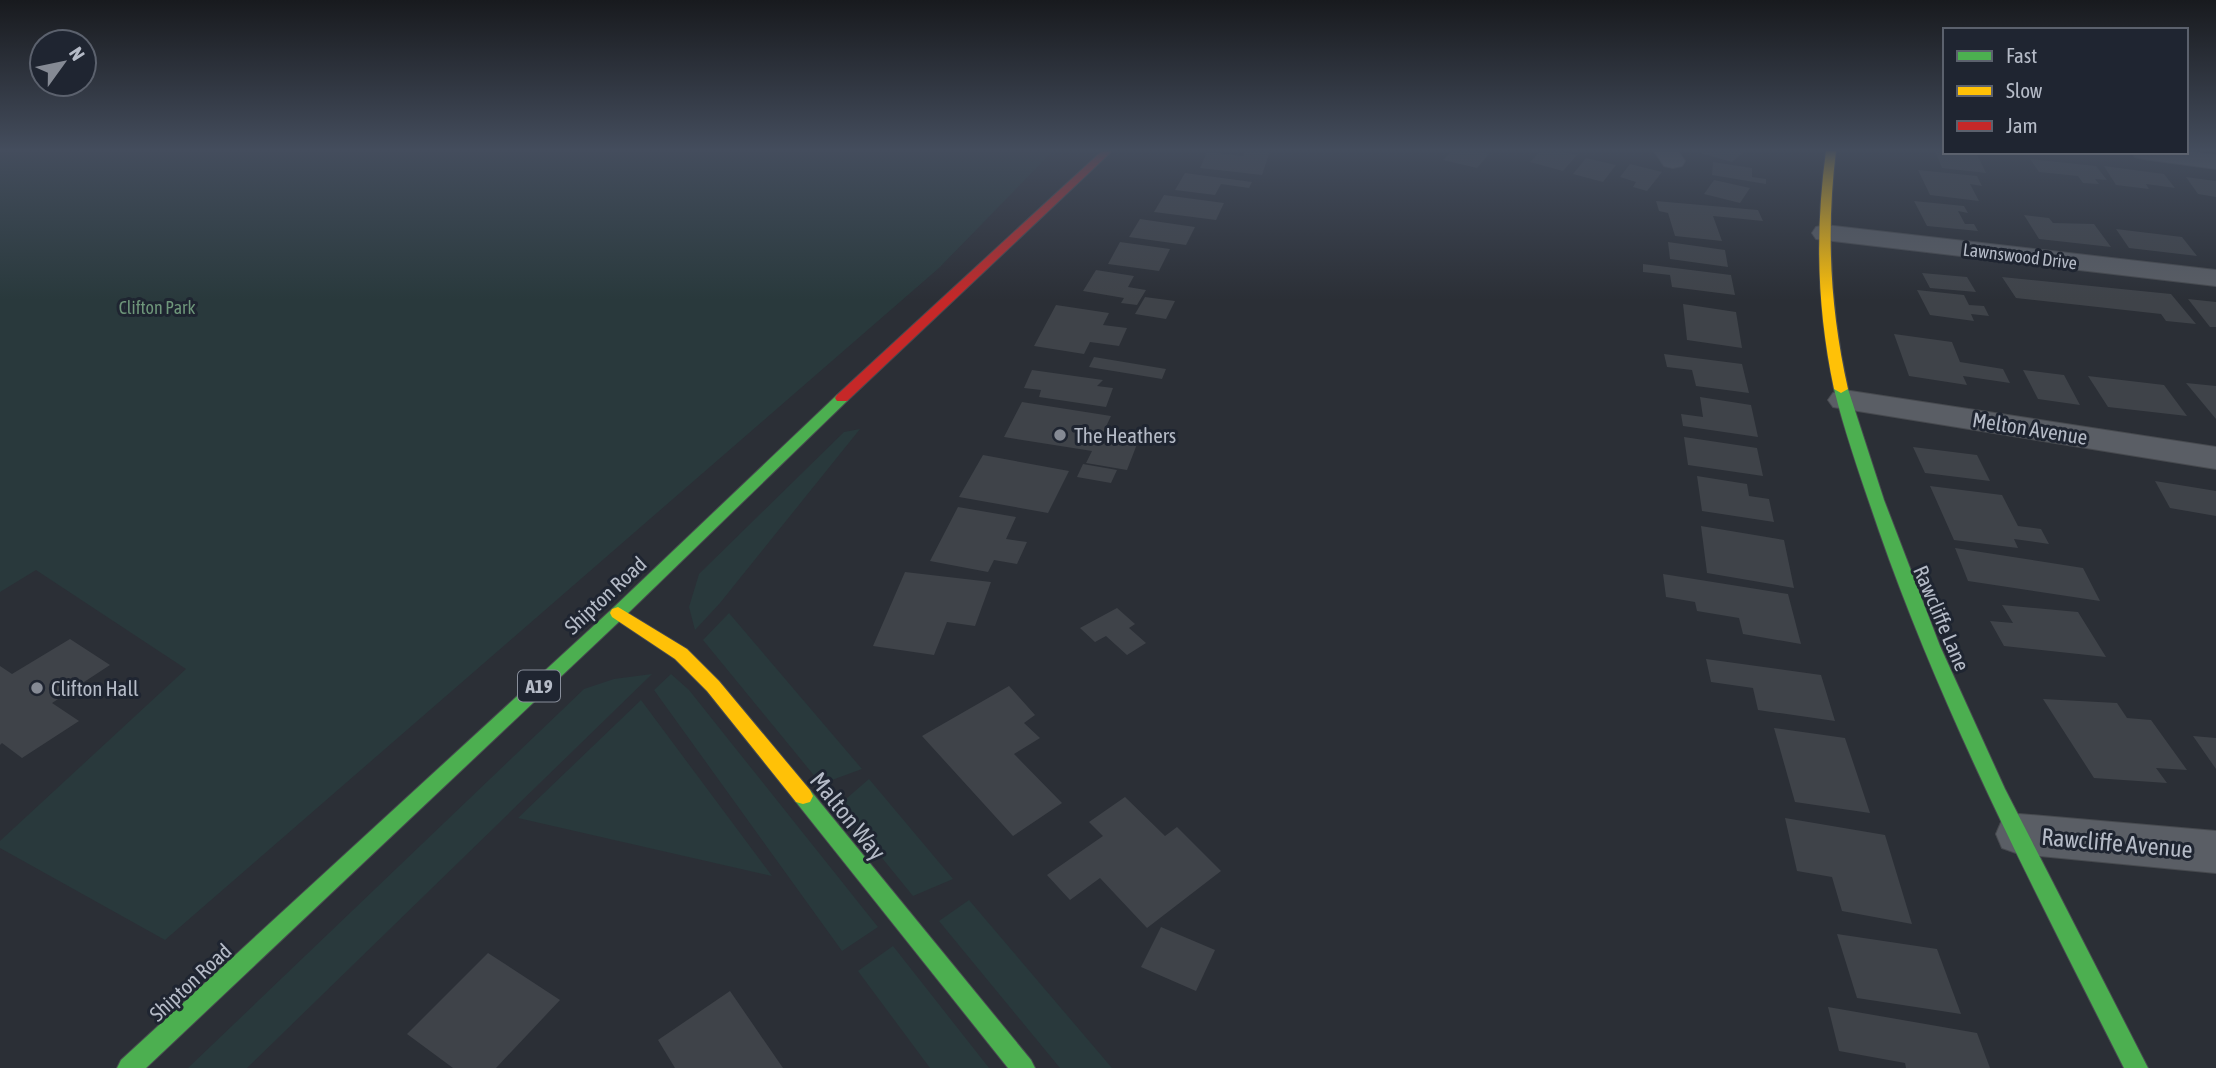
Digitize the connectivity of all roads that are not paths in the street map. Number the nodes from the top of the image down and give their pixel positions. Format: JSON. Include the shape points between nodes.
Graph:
{"nodes":[{"id":1,"x":1054,"y":201,"type":"edge"},
{"id":2,"x":1825,"y":201,"type":"edge"},
{"id":3,"x":1825,"y":233,"type":"junction"},
{"id":4,"x":2216,"y":278,"type":"edge"},
{"id":5,"x":1844,"y":400,"type":"junction"},
{"id":6,"x":2216,"y":458,"type":"edge"},
{"id":7,"x":618,"y":613,"type":"junction"},
{"id":8,"x":2019,"y":834,"type":"junction"},
{"id":9,"x":2216,"y":852,"type":"edge"},
{"id":10,"x":129,"y":1068,"type":"edge"},
{"id":11,"x":1023,"y":1068,"type":"edge"},
{"id":12,"x":2136,"y":1068,"type":"edge"}],
"edges":[{"from":1,"to":7,"type":"street","name":"Shipton Road","number":"A19"},
{"from":2,"to":3,"type":"street","name":"Rawcliffe Lane"},
{"from":3,"to":4,"type":"street","name":"Lawnswood Drive"},
{"from":3,"to":5,"type":"street","name":"Rawcliffe Lane","via":[[1826,295]]},
{"from":5,"to":6,"type":"street","name":"Melton Avenue"},
{"from":5,"to":8,"type":"street","name":"Rawcliffe Lane","via":[[1896,564],[1954,700]]},
{"from":7,"to":10,"type":"street","name":"Shipton Road","number":"A19"},
{"from":7,"to":11,"type":"street","name":"Malton Way","via":[[681,654],[713,686]]},
{"from":8,"to":9,"type":"street","name":"Rawcliffe Avenue"},
{"from":8,"to":12,"type":"street","name":"Rawcliffe Lane"}]}
